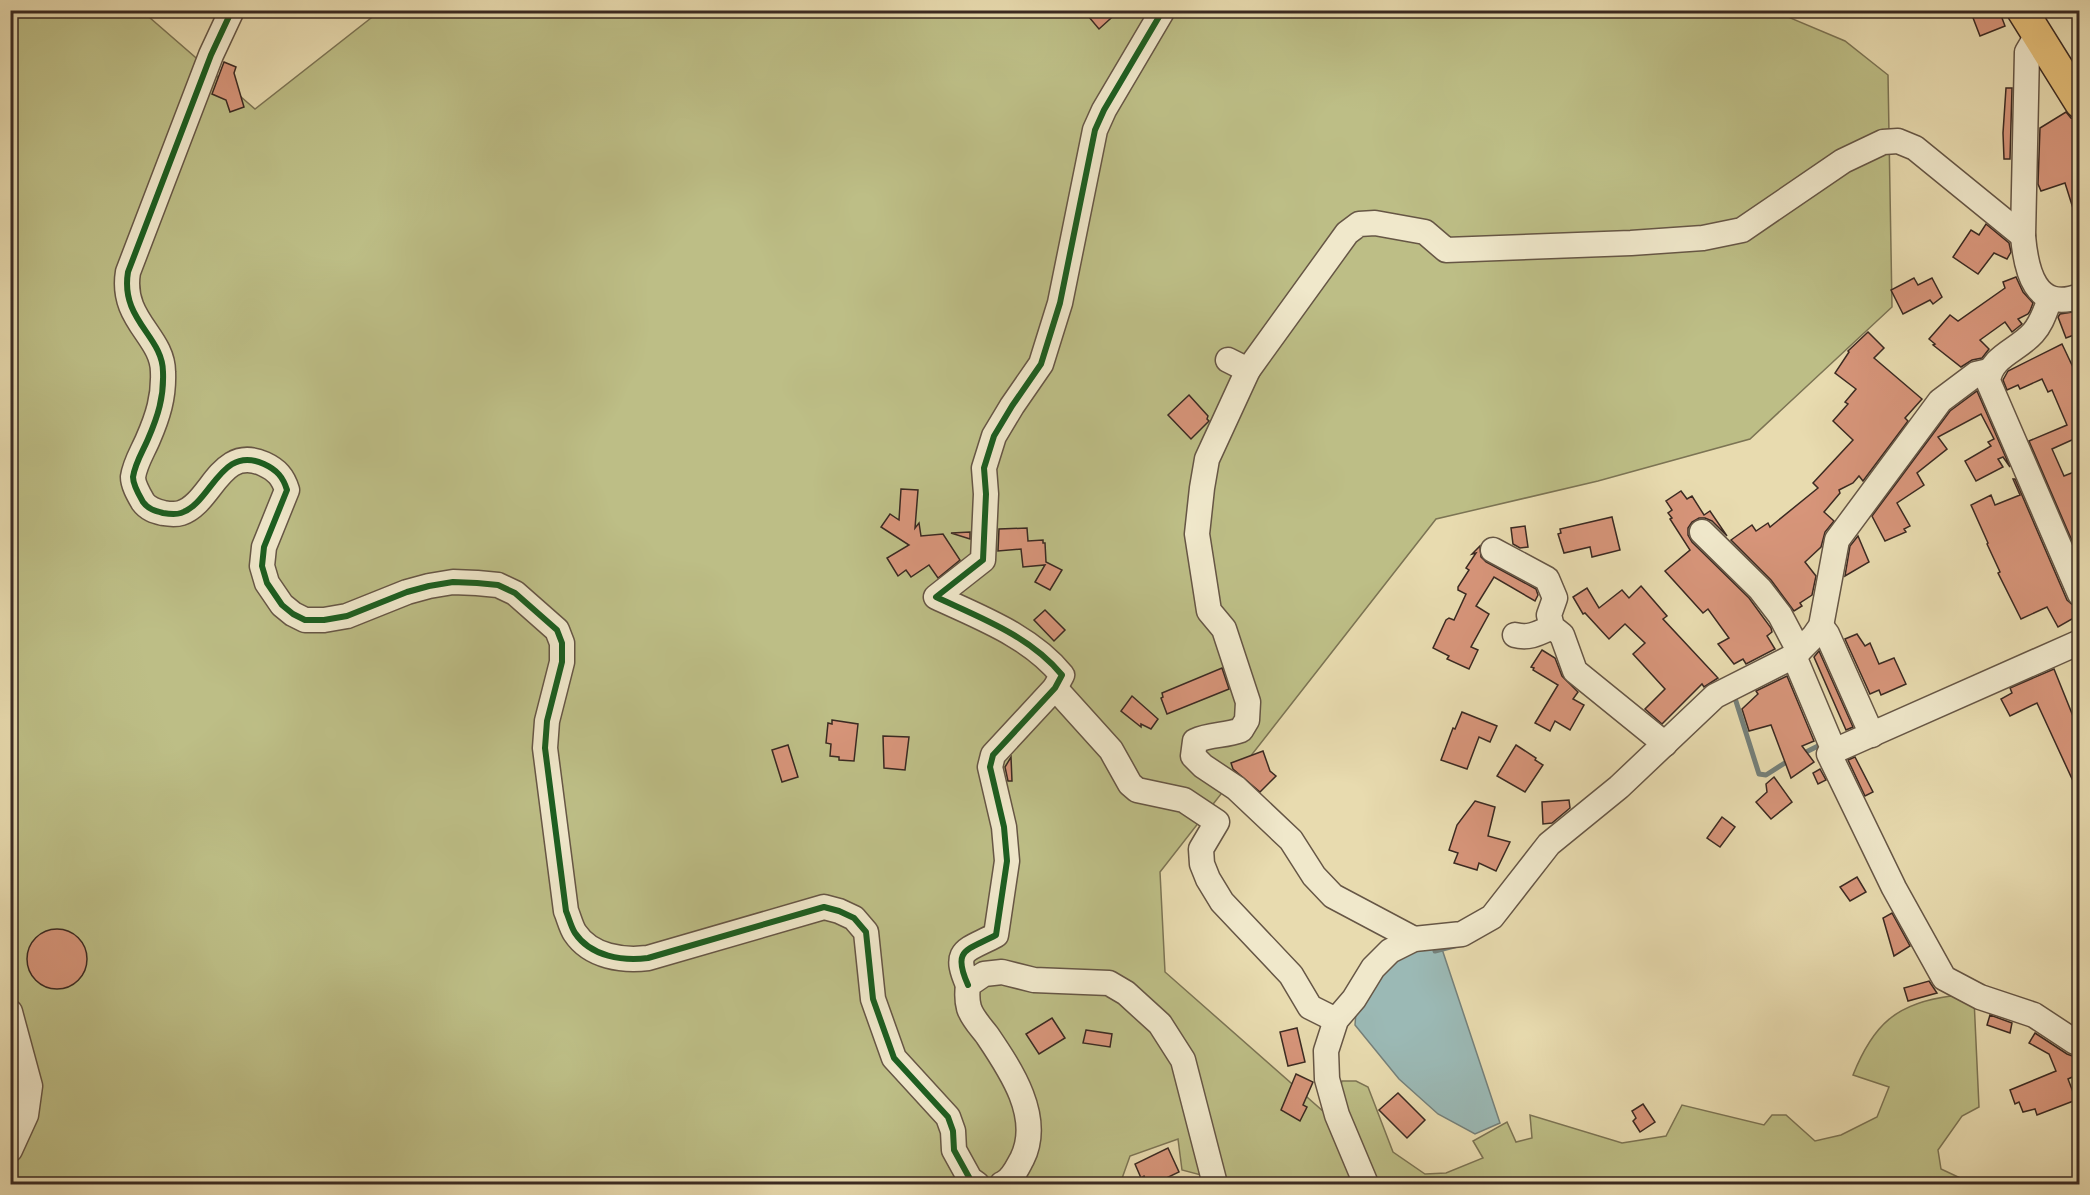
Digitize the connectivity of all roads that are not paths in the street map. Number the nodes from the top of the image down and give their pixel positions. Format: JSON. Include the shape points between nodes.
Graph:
{"nodes":[{"id":1,"x":232,"y":10,"type":"edge"},
{"id":2,"x":1163,"y":10,"type":"edge"},
{"id":3,"x":2029,"y":23,"type":"edge"},
{"id":4,"x":2079,"y":103,"type":"edge"},
{"id":5,"x":2023,"y":236,"type":"junction"},
{"id":6,"x":2079,"y":296,"type":"edge"},
{"id":7,"x":2050,"y":299,"type":"junction"},
{"id":8,"x":1989,"y":371,"type":"junction"},
{"id":9,"x":1702,"y":532,"type":"dead end"},
{"id":10,"x":1493,"y":550,"type":"dead end"},
{"id":11,"x":2079,"y":594,"type":"edge"},
{"id":12,"x":1821,"y":626,"type":"junction"},
{"id":13,"x":1552,"y":627,"type":"junction"},
{"id":14,"x":1515,"y":635,"type":"dead end"},
{"id":15,"x":2079,"y":642,"type":"edge"},
{"id":16,"x":1796,"y":653,"type":"junction"},
{"id":17,"x":1055,"y":688,"type":"junction"},
{"id":18,"x":1869,"y":730,"type":"junction"},
{"id":19,"x":1665,"y":744,"type":"junction"},
{"id":20,"x":1831,"y":744,"type":"junction"},
{"id":21,"x":1414,"y":939,"type":"junction"},
{"id":22,"x":968,"y":985,"type":"junction"},
{"id":23,"x":10,"y":1012,"type":"edge"},
{"id":24,"x":1336,"y":1020,"type":"junction"},
{"id":25,"x":2079,"y":1043,"type":"edge"},
{"id":26,"x":10,"y":1150,"type":"edge"},
{"id":27,"x":977,"y":1185,"type":"edge"},
{"id":28,"x":1002,"y":1185,"type":"edge"},
{"id":29,"x":1215,"y":1185,"type":"edge"},
{"id":30,"x":1366,"y":1185,"type":"edge"}],
"edges":[{"from":1,"to":27,"type":"street","via":[[128,272],[126,285],[134,314],[163,368],[163,395],[133,479],[142,499],[155,511],[181,513],[193,506],[225,468],[237,461],[261,462],[273,468],[283,477],[287,490],[264,547],[262,566],[267,583],[282,605],[305,620],[347,616],[406,592],[453,582],[498,585],[515,593],[557,630],[562,643],[562,662],[547,721],[545,748],[566,911],[575,933],[589,946],[627,960],[648,958],[824,907],[854,918],[866,932],[873,999],[894,1058],[948,1117],[954,1150]]},
{"from":2,"to":17,"type":"street","via":[[1095,130],[1060,303],[1041,364],[994,436],[984,468],[983,560],[936,597],[1011,632],[1052,663],[1062,675]]},
{"from":3,"to":4,"type":"main road"},
{"from":3,"to":5,"type":"street"},
{"from":5,"to":7,"type":"street","via":[[2029,273]]},
{"from":5,"to":21,"type":"street","via":[[1915,148],[1898,141],[1883,142],[1843,161],[1742,230],[1704,238],[1446,250],[1425,232],[1375,223],[1359,224],[1347,233],[1238,365],[1207,459],[1197,534],[1209,611],[1224,629],[1248,702],[1247,720],[1241,730],[1194,741],[1193,756],[1236,788],[1290,840],[1333,896]]},
{"from":6,"to":7,"type":"street"},
{"from":7,"to":8,"type":"street","via":[[2031,336]]},
{"from":8,"to":11,"type":"street","via":[[1988,381]]},
{"from":8,"to":12,"type":"street","via":[[1976,374],[1940,401],[1837,540]]},
{"from":9,"to":16,"type":"street","via":[[1760,589],[1780,615]]},
{"from":10,"to":13,"type":"street","via":[[1547,579],[1556,598],[1549,615]]},
{"from":12,"to":16,"type":"street"},
{"from":12,"to":18,"type":"street"},
{"from":13,"to":14,"type":"street","via":[[1533,636]]},
{"from":13,"to":19,"type":"street","via":[[1562,635],[1575,671]]},
{"from":15,"to":18,"type":"street"},
{"from":16,"to":19,"type":"street","via":[[1715,696]]},
{"from":16,"to":20,"type":"street"},
{"from":17,"to":22,"type":"street","via":[[993,754],[990,767],[1004,827],[1007,861],[996,935],[965,952],[960,960]]},
{"from":17,"to":24,"type":"street","via":[[1111,750],[1137,790],[1184,800],[1217,822],[1202,849],[1208,879],[1222,902],[1291,975],[1310,1007]]},
{"from":18,"to":20,"type":"street"},
{"from":19,"to":21,"type":"street","via":[[1549,844],[1492,917],[1462,934]]},
{"from":20,"to":25,"type":"street","via":[[1829,754],[1894,888],[1944,978],[1980,997],[2034,1016]]},
{"from":21,"to":24,"type":"street","via":[[1389,951]]},
{"from":22,"to":28,"type":"street","via":[[969,1010],[1013,1073],[1025,1108],[1025,1153],[1016,1171]]},
{"from":22,"to":29,"type":"street","via":[[984,974],[1002,972],[1034,981],[1109,983],[1126,993],[1160,1024],[1183,1060]]},
{"from":23,"to":26,"type":"street","via":[[30,1086],[27,1115]]},
{"from":24,"to":30,"type":"street","via":[[1326,1051],[1327,1079],[1337,1115]]}]}
